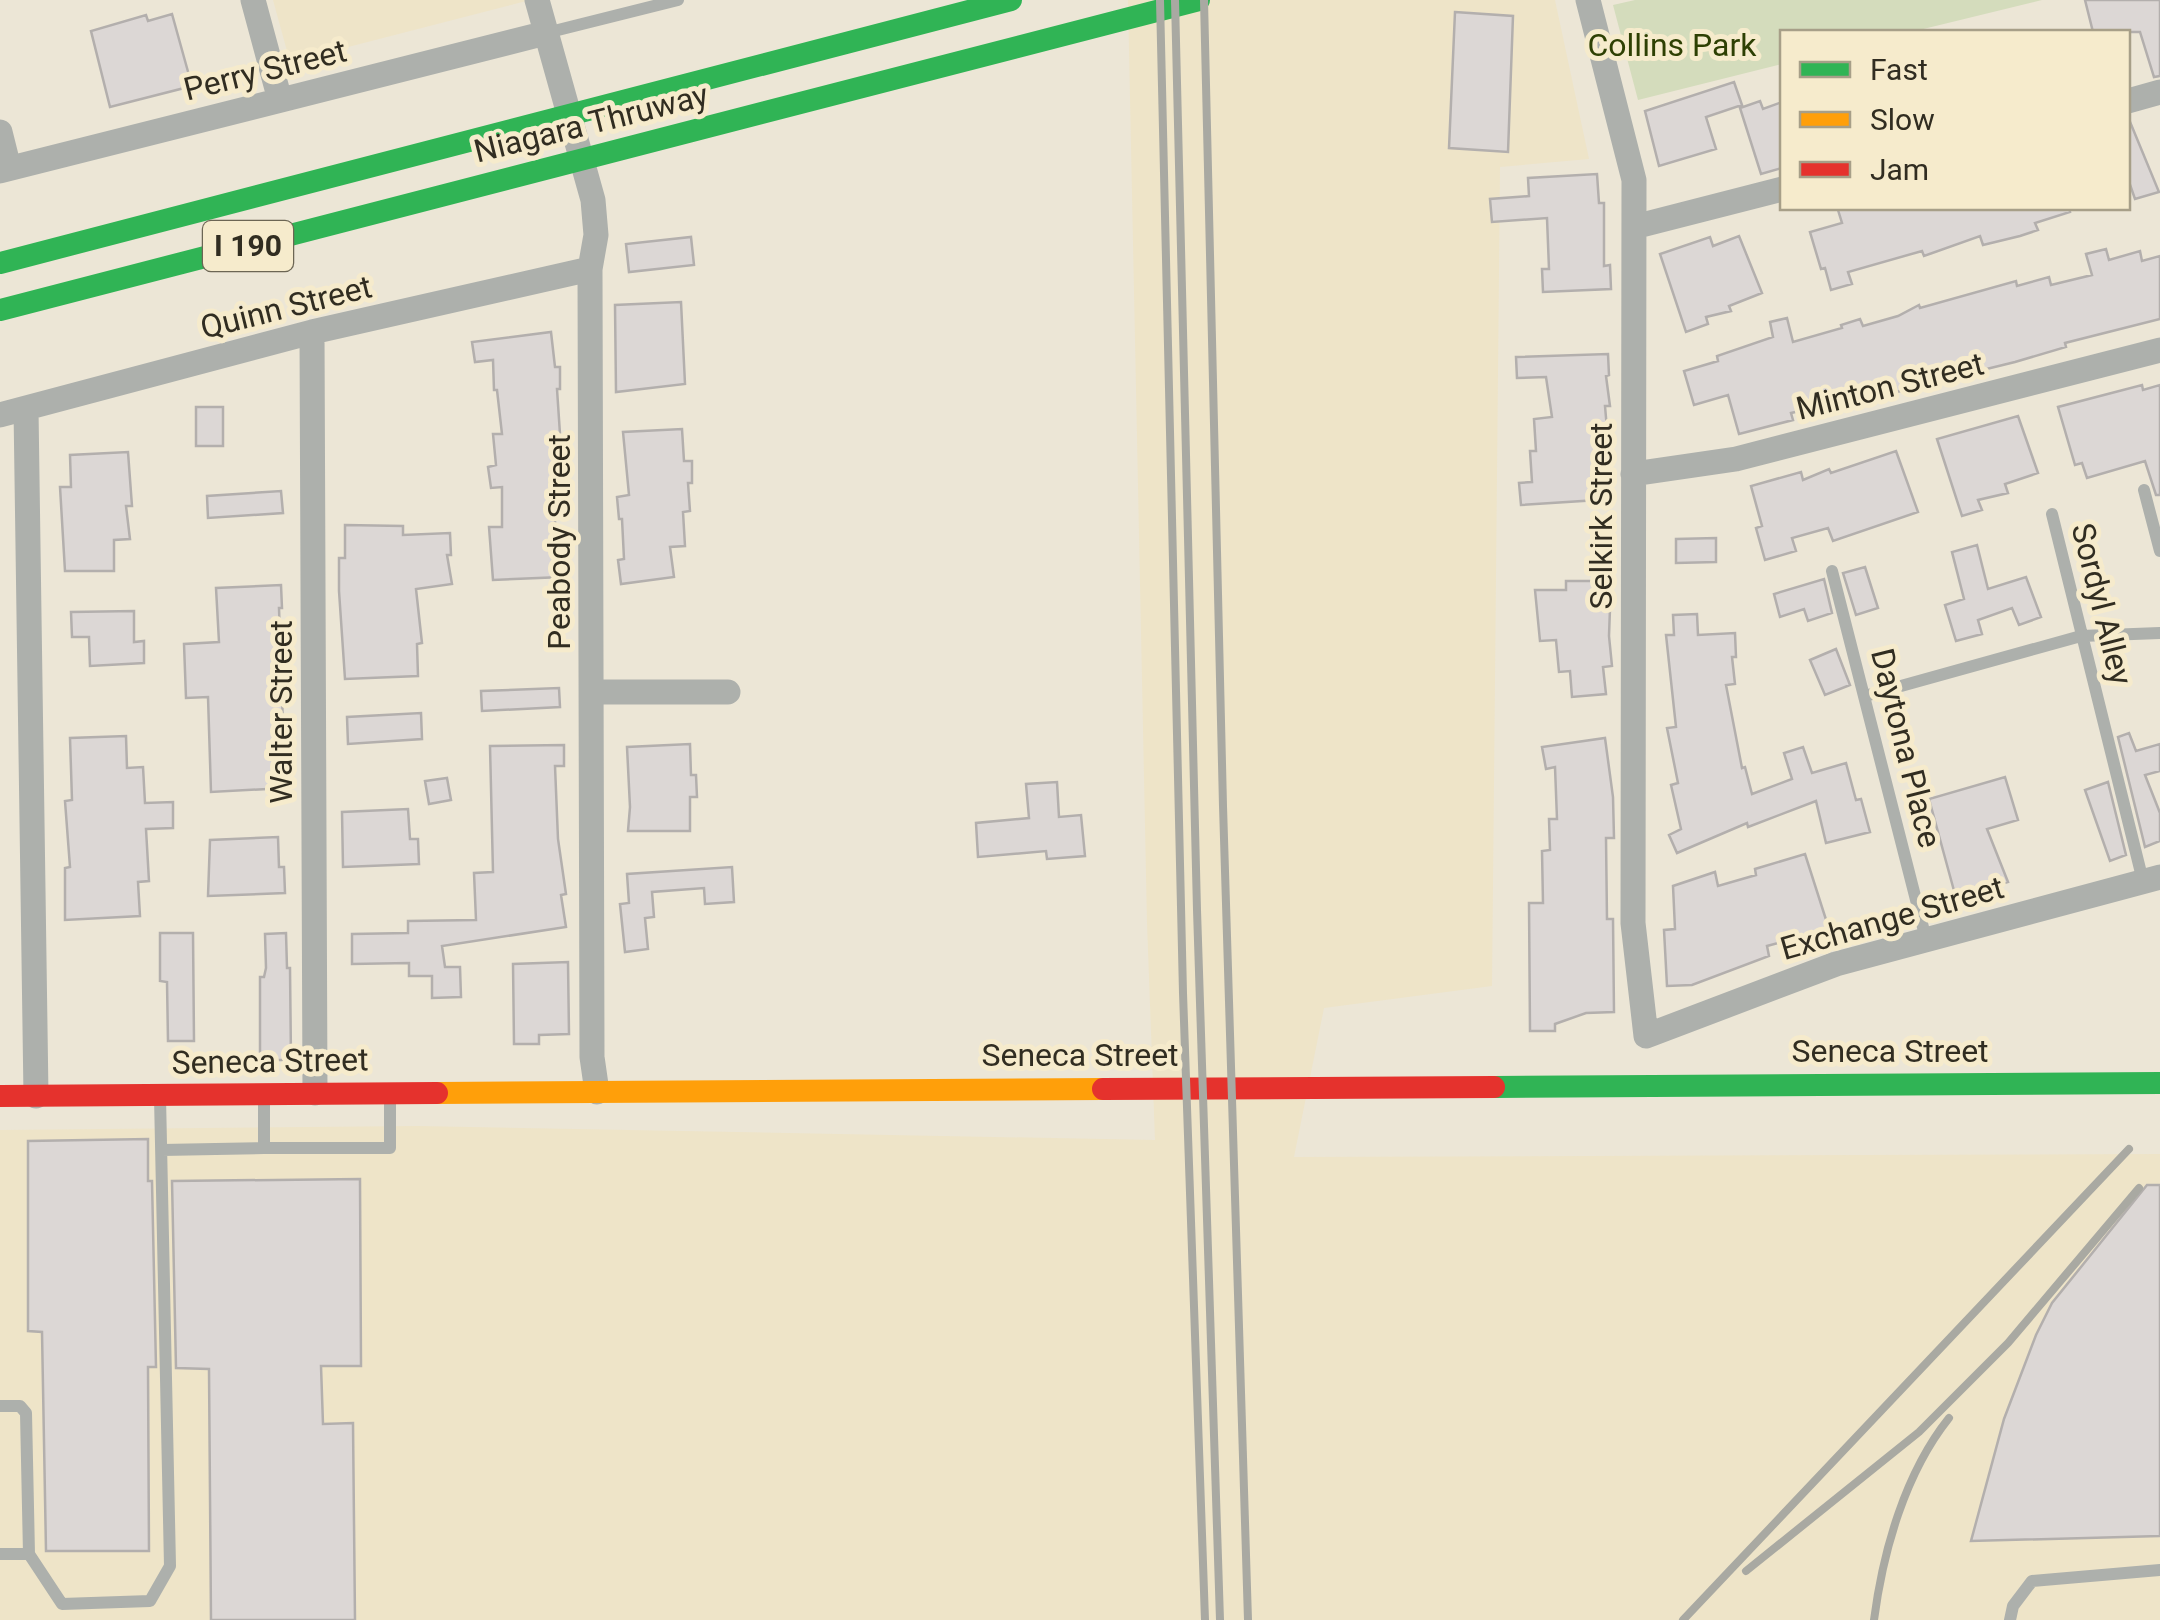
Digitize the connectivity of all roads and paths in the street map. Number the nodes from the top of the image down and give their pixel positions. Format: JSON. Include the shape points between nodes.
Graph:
{"nodes":[{"id":1,"x":253,"y":0,"type":"edge"},
{"id":2,"x":537,"y":0,"type":"edge"},
{"id":3,"x":678,"y":0,"type":"edge"},
{"id":4,"x":1011,"y":0,"type":"edge"},
{"id":5,"x":1199,"y":0,"type":"edge"},
{"id":6,"x":1588,"y":0,"type":"edge"},
{"id":7,"x":546,"y":33,"type":"junction"},
{"id":8,"x":2160,"y":92,"type":"edge"},
{"id":9,"x":280,"y":100,"type":"junction"},
{"id":10,"x":2130,"y":100,"type":"edge"},
{"id":11,"x":0,"y":132,"type":"edge"},
{"id":12,"x":5,"y":169,"type":"edge"},
{"id":13,"x":1780,"y":190,"type":"edge"},
{"id":14,"x":1634,"y":227,"type":"junction"},
{"id":15,"x":0,"y":263,"type":"edge"},
{"id":16,"x":590,"y":269,"type":"junction"},
{"id":17,"x":0,"y":310,"type":"edge"},
{"id":18,"x":312,"y":332,"type":"junction"},
{"id":19,"x":2160,"y":350,"type":"edge"},
{"id":20,"x":26,"y":409,"type":"junction"},
{"id":21,"x":0,"y":416,"type":"edge"},
{"id":22,"x":1633,"y":474,"type":"junction"},
{"id":23,"x":2144,"y":490,"type":"dead end"},
{"id":24,"x":2052,"y":514,"type":"dead end"},
{"id":25,"x":2160,"y":551,"type":"edge"},
{"id":26,"x":1832,"y":571,"type":"dead end"},
{"id":27,"x":2160,"y":634,"type":"edge"},
{"id":28,"x":2081,"y":636,"type":"junction"},
{"id":29,"x":592,"y":692,"type":"junction"},
{"id":30,"x":728,"y":692,"type":"dead end"},
{"id":31,"x":1865,"y":696,"type":"junction"},
{"id":32,"x":2152,"y":879,"type":"edge"},
{"id":33,"x":1926,"y":939,"type":"junction"},
{"id":34,"x":1646,"y":1036,"type":"joint"},
{"id":35,"x":2160,"y":1083,"type":"edge"},
{"id":36,"x":316,"y":1092,"type":"junction"},
{"id":37,"x":390,"y":1092,"type":"junction"},
{"id":38,"x":597,"y":1092,"type":"junction"},
{"id":39,"x":264,"y":1093,"type":"junction"},
{"id":40,"x":160,"y":1094,"type":"junction"},
{"id":41,"x":0,"y":1096,"type":"edge"},
{"id":42,"x":36,"y":1096,"type":"junction"},
{"id":43,"x":264,"y":1148,"type":"junction"},
{"id":44,"x":162,"y":1150,"type":"junction"},
{"id":45,"x":0,"y":1406,"type":"edge"},
{"id":46,"x":0,"y":1554,"type":"edge"},
{"id":47,"x":29,"y":1554,"type":"junction"},
{"id":48,"x":2160,"y":1570,"type":"edge"},
{"id":49,"x":2010,"y":1620,"type":"edge"}],
"edges":[{"from":1,"to":9,"type":"street"},
{"from":2,"to":7,"type":"street","name":"Peabody Street"},
{"from":3,"to":7,"type":"lane"},
{"from":4,"to":15,"type":"main road","name":"Niagara Thruway","number":"I 190"},
{"from":5,"to":17,"type":"main road","name":"Niagara Thruway","number":"I 190"},
{"from":6,"to":14,"type":"street","name":"Selkirk Street","via":[[1634,180]]},
{"from":7,"to":9,"type":"street","name":"Perry Street"},
{"from":7,"to":16,"type":"street","name":"Peabody Street","via":[[593,200]]},
{"from":8,"to":10,"type":"street"},
{"from":9,"to":12,"type":"street","name":"Perry Street"},
{"from":11,"to":12,"type":"street"},
{"from":13,"to":14,"type":"street"},
{"from":14,"to":22,"type":"street","name":"Selkirk Street"},
{"from":16,"to":18,"type":"street","name":"Quinn Street"},
{"from":16,"to":29,"type":"street","name":"Peabody Street"},
{"from":18,"to":20,"type":"street","name":"Quinn Street"},
{"from":18,"to":36,"type":"street","name":"Walter Street"},
{"from":19,"to":22,"type":"street","name":"Minton Street","via":[[1736,459]]},
{"from":20,"to":21,"type":"street","name":"Quinn Street"},
{"from":20,"to":42,"type":"street"},
{"from":22,"to":34,"type":"street","name":"Selkirk Street","via":[[1633,923]]},
{"from":23,"to":25,"type":"lane"},
{"from":24,"to":28,"type":"lane","name":"Sordyl Alley"},
{"from":26,"to":31,"type":"lane","name":"Daytona Place"},
{"from":27,"to":28,"type":"lane"},
{"from":28,"to":31,"type":"lane"},
{"from":28,"to":32,"type":"lane","name":"Sordyl Alley"},
{"from":29,"to":30,"type":"street"},
{"from":29,"to":38,"type":"street","name":"Peabody Street"},
{"from":31,"to":33,"type":"lane","name":"Daytona Place"},
{"from":32,"to":33,"type":"street","name":"Exchange Street"},
{"from":33,"to":34,"type":"street","name":"Exchange Street","via":[[1836,964]]},
{"from":35,"to":38,"type":"main road","name":"Seneca Street"},
{"from":36,"to":37,"type":"main road","name":"Seneca Street"},
{"from":36,"to":39,"type":"main road","name":"Seneca Street"},
{"from":37,"to":38,"type":"main road","name":"Seneca Street"},
{"from":37,"to":43,"type":"lane","via":[[390,1148]]},
{"from":39,"to":40,"type":"main road","name":"Seneca Street"},
{"from":39,"to":43,"type":"lane"},
{"from":40,"to":42,"type":"main road","name":"Seneca Street"},
{"from":40,"to":44,"type":"lane"},
{"from":41,"to":42,"type":"main road","name":"Seneca Street"},
{"from":43,"to":44,"type":"lane"},
{"from":44,"to":47,"type":"lane","via":[[170,1566],[150,1601],[62,1604]]},
{"from":45,"to":47,"type":"lane","via":[[20,1406],[26,1413]]},
{"from":46,"to":47,"type":"lane"},
{"from":48,"to":49,"type":"lane","via":[[2032,1581],[2012,1606]]}]}
